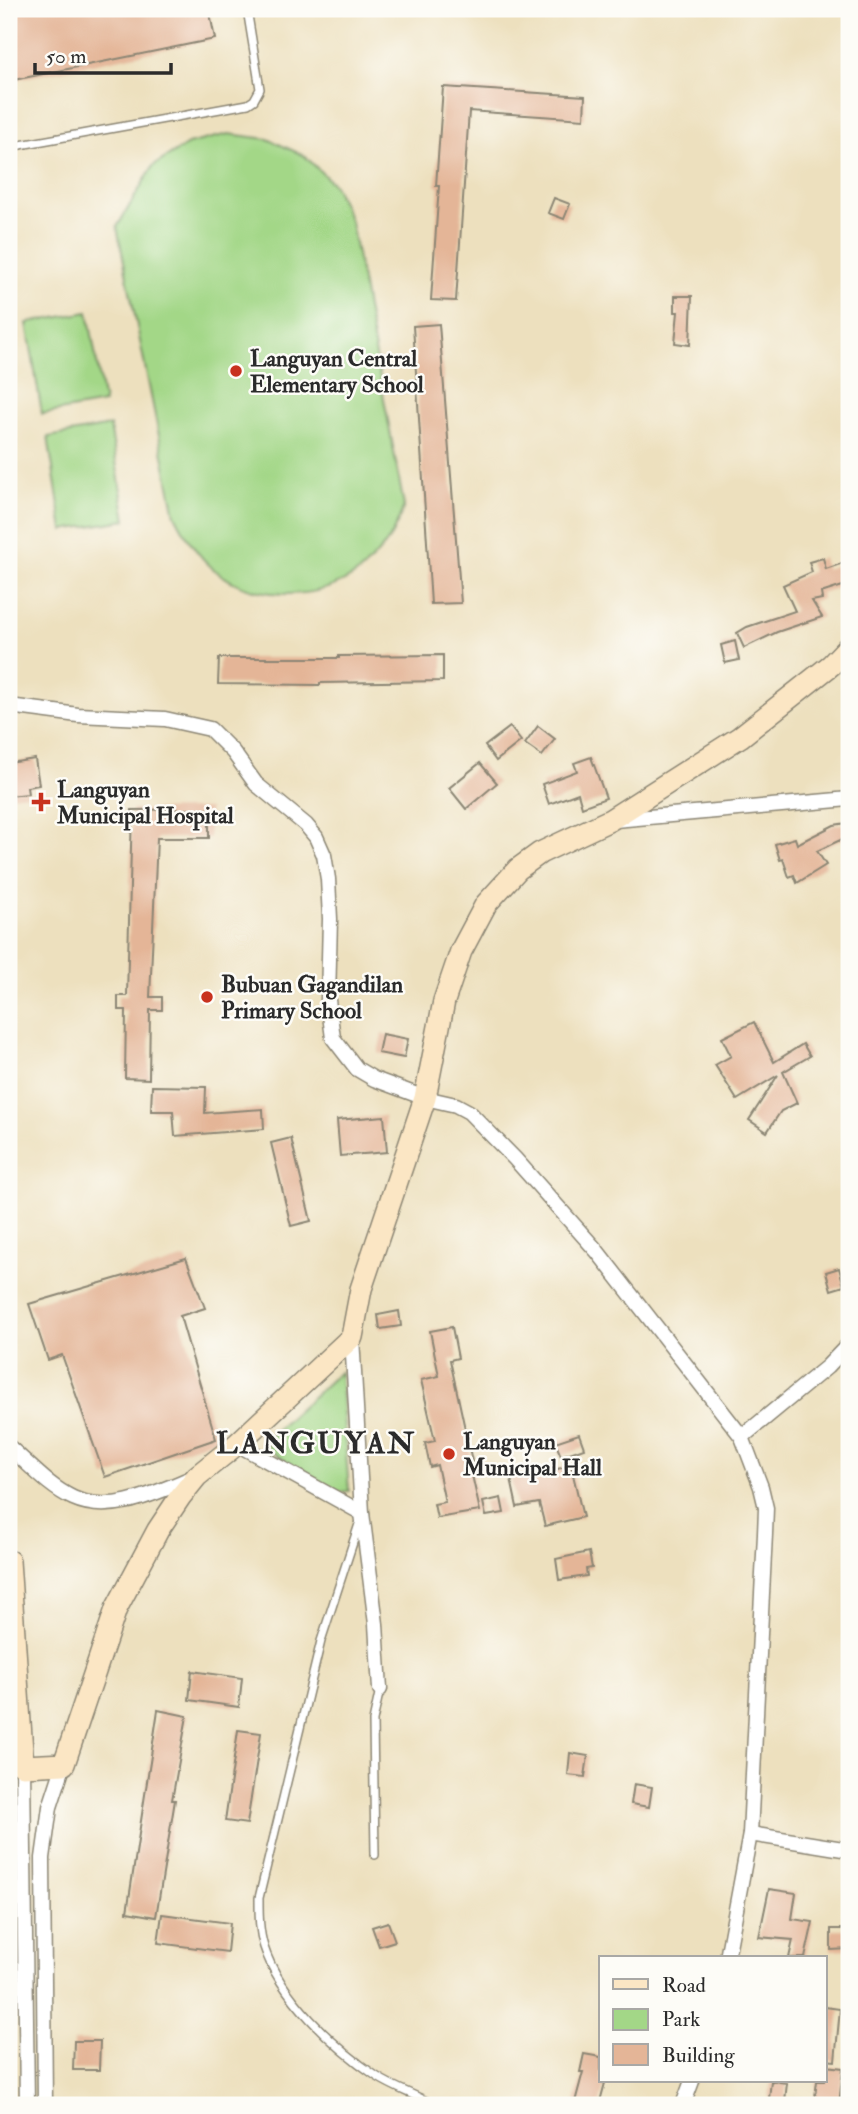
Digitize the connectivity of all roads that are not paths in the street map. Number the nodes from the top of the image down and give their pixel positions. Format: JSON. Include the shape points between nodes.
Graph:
{"nodes":[{"id":1,"x":247,"y":9,"type":"edge"},
{"id":2,"x":9,"y":147,"type":"edge"},
{"id":3,"x":849,"y":646,"type":"edge"},
{"id":4,"x":9,"y":706,"type":"edge"},
{"id":5,"x":849,"y":799,"type":"edge"},
{"id":6,"x":610,"y":820,"type":"junction"},
{"id":7,"x":425,"y":1098,"type":"junction"},
{"id":8,"x":352,"y":1337,"type":"junction"},
{"id":9,"x":849,"y":1344,"type":"edge"},
{"id":10,"x":742,"y":1437,"type":"junction"},
{"id":11,"x":237,"y":1444,"type":"junction"},
{"id":12,"x":9,"y":1447,"type":"edge"},
{"id":13,"x":197,"y":1476,"type":"junction"},
{"id":14,"x":362,"y":1513,"type":"junction"},
{"id":15,"x":9,"y":1561,"type":"edge"},
{"id":16,"x":380,"y":1689,"type":"joint"},
{"id":17,"x":64,"y":1764,"type":"junction"},
{"id":18,"x":16,"y":1765,"type":"edge"},
{"id":19,"x":750,"y":1834,"type":"junction"},
{"id":20,"x":849,"y":1850,"type":"edge"},
{"id":21,"x":375,"y":1855,"type":"dead end"},
{"id":22,"x":25,"y":1857,"type":"junction"},
{"id":23,"x":43,"y":1857,"type":"junction"},
{"id":24,"x":727,"y":1956,"type":"edge"},
{"id":25,"x":692,"y":2082,"type":"edge"},
{"id":26,"x":27,"y":2105,"type":"edge"},
{"id":27,"x":45,"y":2105,"type":"edge"},
{"id":28,"x":435,"y":2105,"type":"edge"},
{"id":29,"x":683,"y":2105,"type":"edge"}],
"edges":[{"from":1,"to":2,"type":"lane","via":[[260,89],[248,104]]},
{"from":3,"to":6,"type":"street","via":[[740,737]]},
{"from":4,"to":7,"type":"street","via":[[165,719],[210,729],[221,739],[256,784],[306,825],[324,855],[333,1038],[357,1069]]},
{"from":5,"to":6,"type":"street"},
{"from":6,"to":7,"type":"street","via":[[540,853],[486,904],[453,972]]},
{"from":7,"to":8,"type":"street","via":[[361,1289]]},
{"from":7,"to":10,"type":"street","via":[[469,1112],[498,1141],[597,1251]]},
{"from":8,"to":11,"type":"street"},
{"from":8,"to":14,"type":"street"},
{"from":9,"to":10,"type":"street"},
{"from":10,"to":19,"type":"street","via":[[766,1508]]},
{"from":11,"to":13,"type":"street"},
{"from":11,"to":14,"type":"street"},
{"from":12,"to":13,"type":"street","via":[[56,1487],[75,1499],[95,1503],[133,1499]]},
{"from":13,"to":17,"type":"street","via":[[158,1530],[116,1609]]},
{"from":14,"to":16,"type":"street"},
{"from":14,"to":28,"type":"lane","via":[[321,1641],[259,1898],[259,1925],[275,1971],[293,1999],[328,2036],[377,2077]]},
{"from":15,"to":18,"type":"street"},
{"from":16,"to":21,"type":"lane","via":[[373,1721]]},
{"from":17,"to":18,"type":"street"},
{"from":17,"to":23,"type":"street","via":[[50,1807]]},
{"from":18,"to":22,"type":"street"},
{"from":19,"to":20,"type":"street"},
{"from":19,"to":24,"type":"street"},
{"from":22,"to":23,"type":"street"},
{"from":22,"to":26,"type":"street"},
{"from":23,"to":27,"type":"street"},
{"from":25,"to":29,"type":"street"}]}
